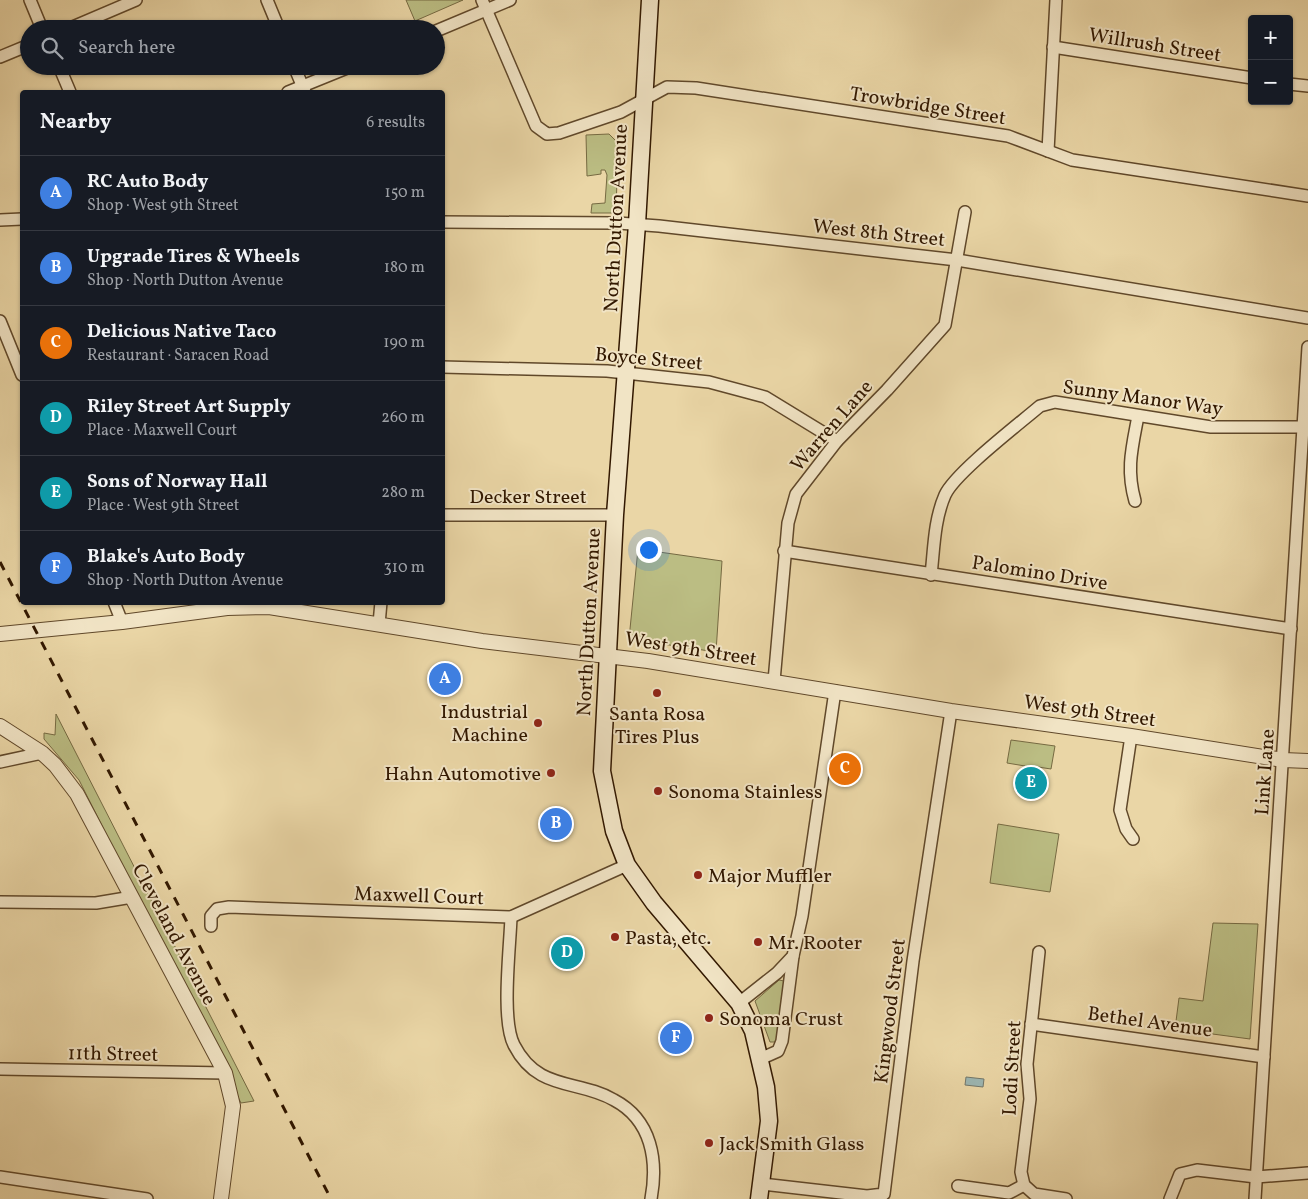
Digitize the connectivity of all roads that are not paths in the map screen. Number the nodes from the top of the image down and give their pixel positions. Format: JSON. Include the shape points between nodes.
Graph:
{"nodes":[{"id":1,"x":30,"y":0,"type":"edge"},
{"id":2,"x":136,"y":0,"type":"edge"},
{"id":3,"x":267,"y":0,"type":"edge"},
{"id":4,"x":510,"y":0,"type":"edge"},
{"id":5,"x":650,"y":0,"type":"edge"},
{"id":6,"x":1056,"y":0,"type":"edge"},
{"id":7,"x":484,"y":5,"type":"edge"},
{"id":8,"x":38,"y":20,"type":"edge"},
{"id":9,"x":89,"y":20,"type":"edge"},
{"id":10,"x":275,"y":20,"type":"edge"},
{"id":11,"x":445,"y":26,"type":"edge"},
{"id":12,"x":1053,"y":47,"type":"junction"},
{"id":13,"x":20,"y":49,"type":"edge"},
{"id":14,"x":0,"y":57,"type":"edge"},
{"id":15,"x":62,"y":75,"type":"edge"},
{"id":16,"x":298,"y":75,"type":"edge"},
{"id":17,"x":334,"y":75,"type":"edge"},
{"id":18,"x":1248,"y":77,"type":"edge"},
{"id":19,"x":1293,"y":84,"type":"edge"},
{"id":20,"x":1308,"y":86,"type":"edge"},
{"id":21,"x":69,"y":90,"type":"edge"},
{"id":22,"x":304,"y":90,"type":"edge"},
{"id":23,"x":643,"y":98,"type":"junction"},
{"id":24,"x":1048,"y":151,"type":"junction"},
{"id":25,"x":1308,"y":196,"type":"edge"},
{"id":26,"x":965,"y":212,"type":"dead end"},
{"id":27,"x":0,"y":220,"type":"edge"},
{"id":28,"x":20,"y":220,"type":"edge"},
{"id":29,"x":445,"y":222,"type":"edge"},
{"id":30,"x":637,"y":224,"type":"junction"},
{"id":31,"x":957,"y":260,"type":"junction"},
{"id":32,"x":1308,"y":318,"type":"edge"},
{"id":33,"x":0,"y":321,"type":"edge"},
{"id":34,"x":1308,"y":347,"type":"edge"},
{"id":35,"x":20,"y":366,"type":"edge"},
{"id":36,"x":445,"y":367,"type":"edge"},
{"id":37,"x":626,"y":373,"type":"junction"},
{"id":38,"x":1138,"y":416,"type":"junction"},
{"id":39,"x":1303,"y":427,"type":"junction"},
{"id":40,"x":837,"y":441,"type":"junction"},
{"id":41,"x":1135,"y":501,"type":"dead end"},
{"id":42,"x":445,"y":515,"type":"edge"},
{"id":43,"x":615,"y":515,"type":"junction"},
{"id":44,"x":784,"y":551,"type":"junction"},
{"id":45,"x":931,"y":575,"type":"junction"},
{"id":46,"x":115,"y":605,"type":"edge"},
{"id":47,"x":227,"y":605,"type":"edge"},
{"id":48,"x":381,"y":605,"type":"edge"},
{"id":49,"x":122,"y":622,"type":"junction"},
{"id":50,"x":379,"y":624,"type":"junction"},
{"id":51,"x":1291,"y":629,"type":"junction"},
{"id":52,"x":0,"y":634,"type":"edge"},
{"id":53,"x":607,"y":655,"type":"junction"},
{"id":54,"x":774,"y":681,"type":"junction"},
{"id":55,"x":835,"y":691,"type":"junction"},
{"id":56,"x":951,"y":712,"type":"junction"},
{"id":57,"x":1,"y":730,"type":"edge"},
{"id":58,"x":1131,"y":736,"type":"junction"},
{"id":59,"x":42,"y":753,"type":"junction"},
{"id":60,"x":1283,"y":760,"type":"junction"},
{"id":61,"x":0,"y":762,"type":"edge"},
{"id":62,"x":1308,"y":762,"type":"edge"},
{"id":63,"x":1133,"y":838,"type":"dead end"},
{"id":64,"x":627,"y":865,"type":"junction"},
{"id":65,"x":132,"y":897,"type":"junction"},
{"id":66,"x":0,"y":902,"type":"edge"},
{"id":67,"x":510,"y":917,"type":"junction"},
{"id":68,"x":211,"y":926,"type":"dead end"},
{"id":69,"x":1040,"y":952,"type":"dead end"},
{"id":70,"x":793,"y":956,"type":"junction"},
{"id":71,"x":739,"y":1003,"type":"junction"},
{"id":72,"x":1031,"y":1024,"type":"junction"},
{"id":73,"x":1264,"y":1057,"type":"junction"},
{"id":74,"x":760,"y":1059,"type":"junction"},
{"id":75,"x":0,"y":1069,"type":"edge"},
{"id":76,"x":225,"y":1073,"type":"junction"},
{"id":77,"x":1308,"y":1173,"type":"edge"},
{"id":78,"x":1256,"y":1176,"type":"junction"},
{"id":79,"x":0,"y":1177,"type":"edge"},
{"id":80,"x":1024,"y":1185,"type":"junction"},
{"id":81,"x":958,"y":1186,"type":"dead end"},
{"id":82,"x":761,"y":1192,"type":"edge"},
{"id":83,"x":147,"y":1199,"type":"edge"},
{"id":84,"x":221,"y":1199,"type":"edge"},
{"id":85,"x":651,"y":1199,"type":"edge"},
{"id":86,"x":1066,"y":1199,"type":"edge"},
{"id":87,"x":1170,"y":1199,"type":"edge"},
{"id":88,"x":1255,"y":1199,"type":"edge"}],
"edges":[{"from":1,"to":8,"type":"street"},
{"from":2,"to":9,"type":"street"},
{"from":3,"to":10,"type":"street"},
{"from":4,"to":7,"type":"street"},
{"from":5,"to":23,"type":"main road","name":"North Dutton Avenue"},
{"from":6,"to":12,"type":"street"},
{"from":7,"to":11,"type":"street"},
{"from":7,"to":23,"type":"street","name":"Trowbridge Street","via":[[536,126],[547,134],[559,134],[621,112]]},
{"from":12,"to":18,"type":"street","name":"Willrush Street"},
{"from":12,"to":24,"type":"street"},
{"from":13,"to":14,"type":"street"},
{"from":15,"to":21,"type":"street"},
{"from":16,"to":22,"type":"street"},
{"from":17,"to":22,"type":"street"},
{"from":19,"to":20,"type":"street"},
{"from":23,"to":24,"type":"street","name":"Trowbridge Street","via":[[667,87],[696,88],[1008,136]]},
{"from":23,"to":30,"type":"main road","name":"North Dutton Avenue"},
{"from":24,"to":25,"type":"street","name":"Trowbridge Street","via":[[1072,160]]},
{"from":26,"to":31,"type":"street","name":"Warren Lane"},
{"from":27,"to":28,"type":"street"},
{"from":29,"to":30,"type":"street","name":"West 8th Street"},
{"from":30,"to":31,"type":"street","name":"West 8th Street"},
{"from":30,"to":37,"type":"main road","name":"North Dutton Avenue"},
{"from":31,"to":32,"type":"street","name":"West 8th Street"},
{"from":31,"to":40,"type":"street","name":"Warren Lane","via":[[944,325]]},
{"from":33,"to":35,"type":"street"},
{"from":34,"to":39,"type":"street","name":"Link Lane"},
{"from":36,"to":37,"type":"street","name":"Boyce Street"},
{"from":37,"to":40,"type":"street","name":"Boyce Street","via":[[710,382],[765,397]]},
{"from":37,"to":43,"type":"main road","name":"North Dutton Avenue"},
{"from":38,"to":39,"type":"street","name":"Sunny Manor Way","via":[[1211,427]]},
{"from":38,"to":41,"type":"street","via":[[1129,461]]},
{"from":38,"to":45,"type":"street","name":"Sunny Manor Way","via":[[1055,402],[1040,406],[958,477],[945,493],[938,514]]},
{"from":39,"to":51,"type":"street","name":"Link Lane"},
{"from":40,"to":44,"type":"street","name":"Warren Lane","via":[[796,494]]},
{"from":42,"to":43,"type":"street","name":"Decker Street"},
{"from":43,"to":53,"type":"main road","name":"North Dutton Avenue"},
{"from":44,"to":45,"type":"street","name":"Palomino Drive"},
{"from":44,"to":54,"type":"street","name":"Warren Lane"},
{"from":45,"to":51,"type":"street","name":"Palomino Drive"},
{"from":46,"to":49,"type":"street"},
{"from":47,"to":49,"type":"street","name":"West 9th Street"},
{"from":47,"to":50,"type":"street","name":"West 9th Street","via":[[269,607]]},
{"from":48,"to":50,"type":"street"},
{"from":49,"to":52,"type":"street","name":"West 9th Street"},
{"from":50,"to":53,"type":"street","name":"West 9th Street","via":[[482,641]]},
{"from":51,"to":60,"type":"street","name":"Link Lane"},
{"from":53,"to":54,"type":"street","name":"West 9th Street"},
{"from":53,"to":64,"type":"main road","name":"North Dutton Avenue","via":[[602,771],[614,831]]},
{"from":54,"to":55,"type":"street","name":"West 9th Street"},
{"from":55,"to":56,"type":"street","name":"West 9th Street"},
{"from":55,"to":70,"type":"street","via":[[802,916]]},
{"from":56,"to":58,"type":"street","name":"West 9th Street"},
{"from":56,"to":82,"type":"street","name":"Kingwood Street","via":[[884,1194]]},
{"from":57,"to":59,"type":"street","name":"Cleveland Avenue"},
{"from":58,"to":60,"type":"street","name":"West 9th Street"},
{"from":58,"to":63,"type":"street","via":[[1120,810],[1126,829]]},
{"from":59,"to":61,"type":"street"},
{"from":59,"to":65,"type":"street","name":"Cleveland Avenue","via":[[77,794]]},
{"from":60,"to":62,"type":"street","name":"West 9th Street"},
{"from":60,"to":73,"type":"street","name":"Link Lane"},
{"from":64,"to":67,"type":"street","name":"Maxwell Court"},
{"from":64,"to":71,"type":"main road","name":"North Dutton Avenue","via":[[654,903]]},
{"from":65,"to":66,"type":"street","via":[[96,903]]},
{"from":65,"to":76,"type":"street","name":"Cleveland Avenue"},
{"from":67,"to":68,"type":"street","name":"Maxwell Court","via":[[229,907],[217,909],[211,916]]},
{"from":67,"to":85,"type":"street","via":[[508,1022],[514,1045],[544,1077],[615,1100],[636,1118],[653,1150]]},
{"from":69,"to":72,"type":"street","name":"Lodi Street"},
{"from":70,"to":71,"type":"street"},
{"from":70,"to":74,"type":"street","via":[[782,1041],[778,1051]]},
{"from":71,"to":74,"type":"main road","name":"North Dutton Avenue","via":[[752,1030]]},
{"from":72,"to":73,"type":"street","name":"Bethel Avenue"},
{"from":72,"to":80,"type":"street","name":"Lodi Street","via":[[1027,1064],[1030,1099],[1021,1172]]},
{"from":73,"to":78,"type":"street","name":"Link Lane"},
{"from":74,"to":82,"type":"main road","name":"North Dutton Avenue","via":[[769,1121]]},
{"from":75,"to":76,"type":"street","name":"11th Street"},
{"from":76,"to":84,"type":"street","name":"Cleveland Avenue","via":[[233,1106]]},
{"from":77,"to":78,"type":"street"},
{"from":78,"to":87,"type":"street","via":[[1197,1170],[1180,1174]]},
{"from":78,"to":88,"type":"street","name":"Link Lane"},
{"from":79,"to":83,"type":"street"},
{"from":80,"to":81,"type":"street","via":[[1009,1193]]},
{"from":80,"to":86,"type":"street","via":[[1034,1194]]}]}
